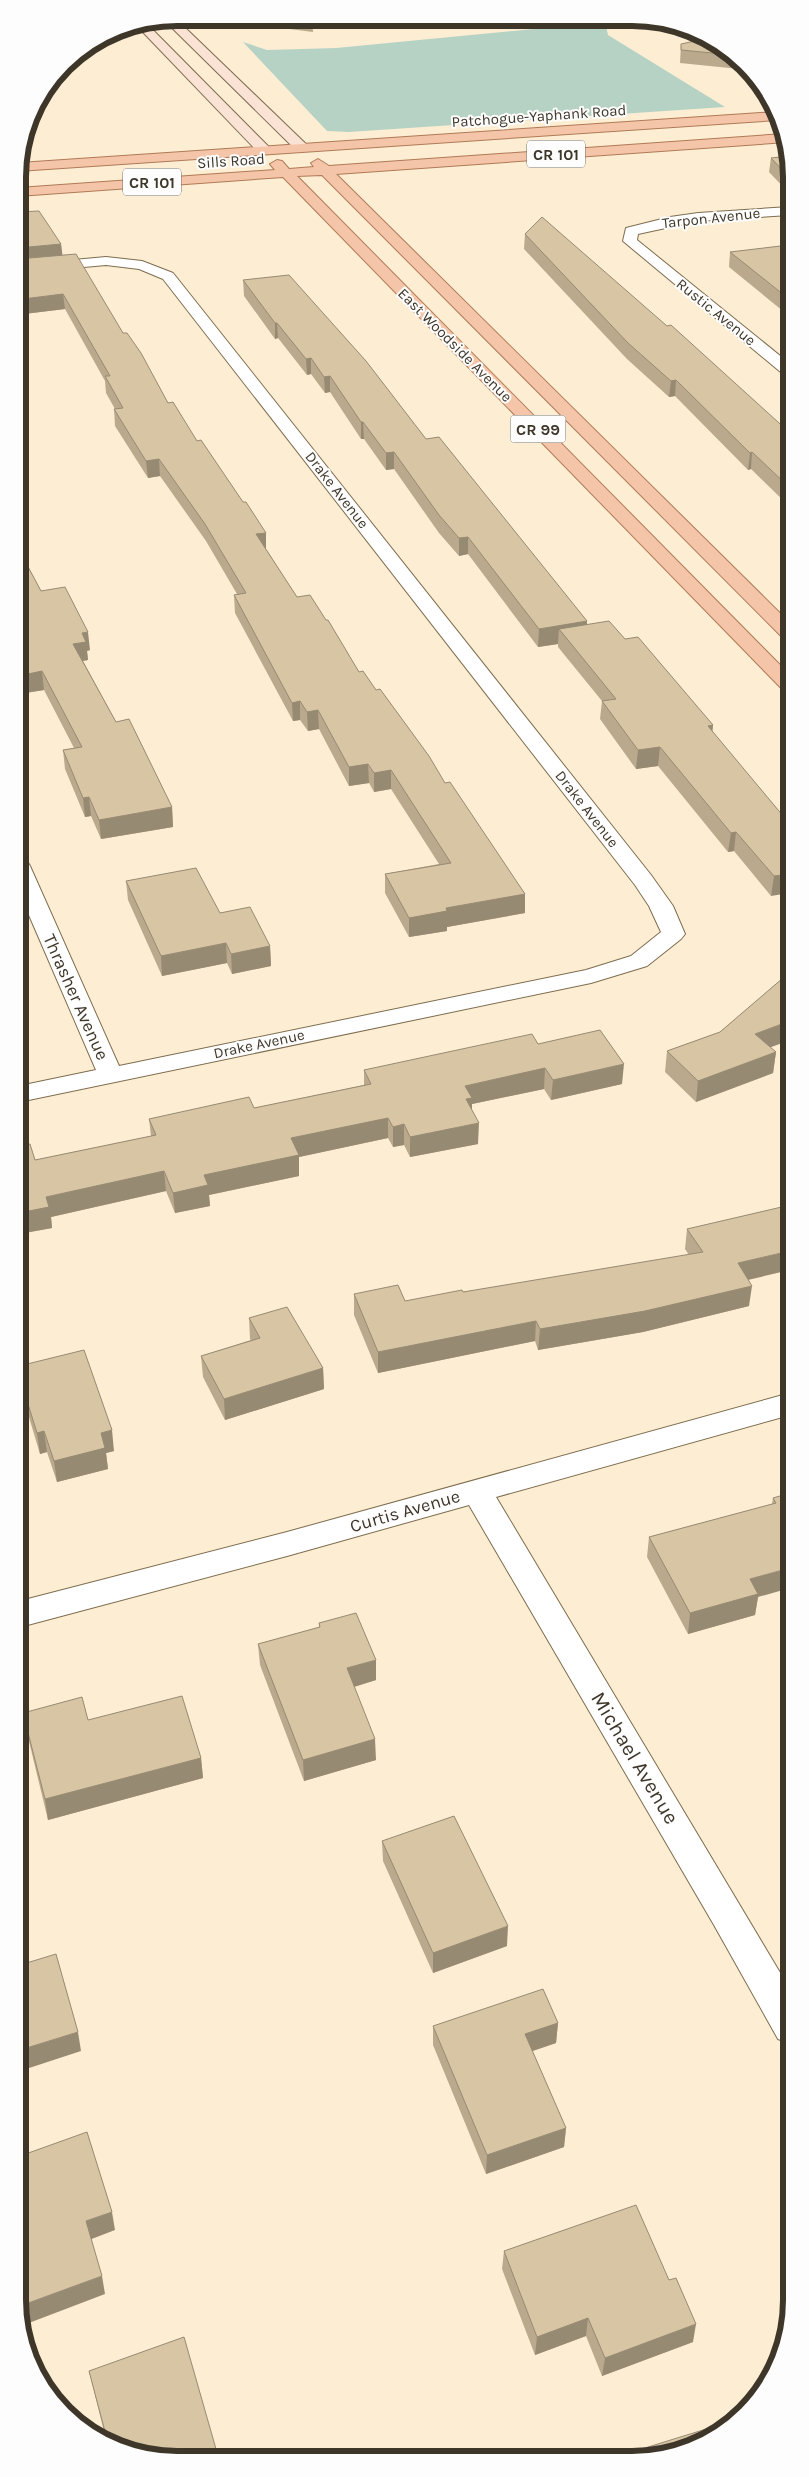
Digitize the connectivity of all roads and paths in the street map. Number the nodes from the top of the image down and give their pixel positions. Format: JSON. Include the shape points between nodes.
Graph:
{"nodes":[{"id":1,"x":176,"y":26,"type":"edge"},
{"id":2,"x":147,"y":30,"type":"edge"},
{"id":3,"x":769,"y":117,"type":"edge"},
{"id":4,"x":642,"y":125,"type":"junction"},
{"id":5,"x":778,"y":139,"type":"edge"},
{"id":6,"x":302,"y":148,"type":"junction"},
{"id":7,"x":264,"y":150,"type":"junction"},
{"id":8,"x":314,"y":159,"type":"junction"},
{"id":9,"x":27,"y":166,"type":"edge"},
{"id":10,"x":280,"y":167,"type":"junction"},
{"id":11,"x":326,"y":170,"type":"junction"},
{"id":12,"x":27,"y":183,"type":"edge"},
{"id":13,"x":27,"y":191,"type":"edge"},
{"id":14,"x":783,"y":211,"type":"edge"},
{"id":15,"x":643,"y":252,"type":"joint"},
{"id":16,"x":27,"y":268,"type":"edge"},
{"id":17,"x":783,"y":367,"type":"edge"},
{"id":18,"x":783,"y":628,"type":"edge"},
{"id":19,"x":783,"y":679,"type":"edge"},
{"id":20,"x":27,"y":884,"type":"edge"},
{"id":21,"x":110,"y":1074,"type":"junction"},
{"id":22,"x":27,"y":1092,"type":"edge"},
{"id":23,"x":782,"y":1406,"type":"edge"},
{"id":24,"x":476,"y":1491,"type":"junction"},
{"id":25,"x":26,"y":1612,"type":"edge"},
{"id":26,"x":782,"y":2011,"type":"edge"}],
"edges":[{"from":1,"to":6,"type":"main road","name":"East Woodside Avenue","number":"CR 99"},
{"from":2,"to":7,"type":"main road","name":"East Woodside Avenue","number":"CR 99"},
{"from":3,"to":4,"type":"main road","name":"Patchogue-Yaphank Road","number":"CR 101"},
{"from":4,"to":6,"type":"main road","name":"Patchogue-Yaphank Road","number":"CR 101"},
{"from":4,"to":8,"type":"main road","via":[[596,134]]},
{"from":5,"to":11,"type":"main road","number":"CR 101"},
{"from":6,"to":7,"type":"main road","name":"Sills Road","number":"CR 101"},
{"from":6,"to":8,"type":"main road","name":"East Woodside Avenue","number":"CR 99"},
{"from":7,"to":9,"type":"main road","name":"Sills Road","number":"CR 101"},
{"from":7,"to":10,"type":"main road","name":"East Woodside Avenue","number":"CR 99"},
{"from":8,"to":10,"type":"main road"},
{"from":8,"to":11,"type":"main road","name":"East Woodside Avenue","number":"CR 99"},
{"from":10,"to":11,"type":"main road","name":"Sills Road","number":"CR 101"},
{"from":10,"to":12,"type":"main road"},
{"from":10,"to":13,"type":"main road","name":"Sills Road","number":"CR 101"},
{"from":10,"to":19,"type":"main road","name":"East Woodside Avenue","number":"CR 99"},
{"from":11,"to":18,"type":"main road","name":"East Woodside Avenue","number":"CR 99"},
{"from":14,"to":15,"type":"street","name":"Tarpon Avenue","via":[[698,217],[631,231],[630,241]]},
{"from":15,"to":17,"type":"street","name":"Rustic Avenue"},
{"from":16,"to":21,"type":"street","name":"Drake Avenue","via":[[106,262],[142,266],[168,276],[643,880],[662,906],[672,934],[639,961],[591,976]]},
{"from":20,"to":21,"type":"street","name":"Thrasher Avenue"},
{"from":21,"to":22,"type":"street","name":"Drake Avenue"},
{"from":23,"to":24,"type":"street","name":"Curtis Avenue"},
{"from":24,"to":25,"type":"street","name":"Curtis Avenue"},
{"from":24,"to":26,"type":"street","name":"Michael Avenue"}]}
